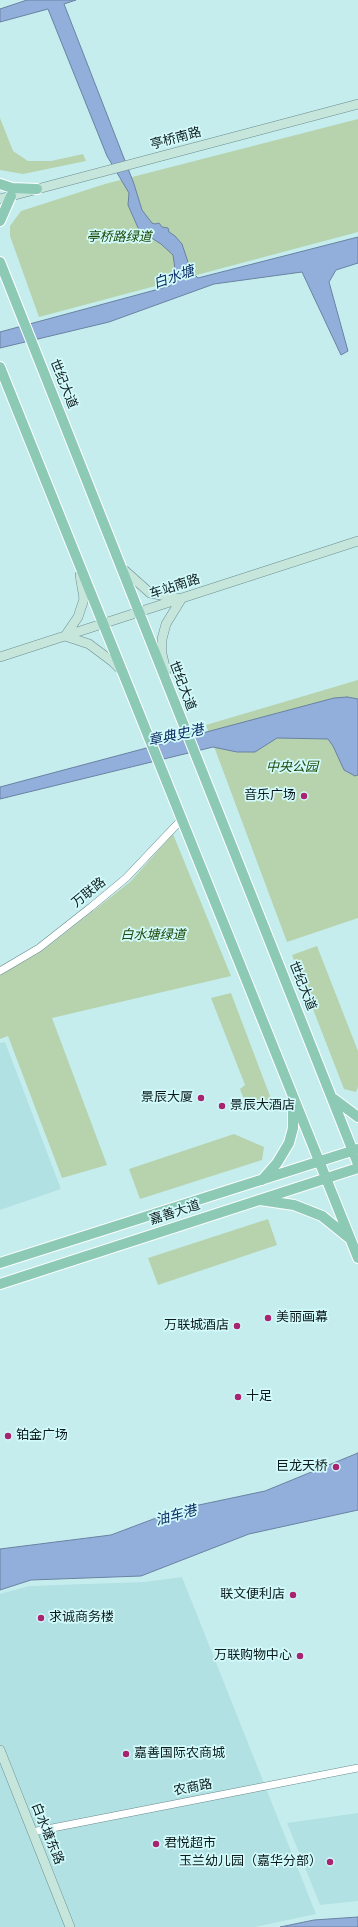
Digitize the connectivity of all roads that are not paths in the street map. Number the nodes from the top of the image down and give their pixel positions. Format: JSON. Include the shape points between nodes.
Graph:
{"nodes":[{"id":1,"x":358,"y":104,"type":"edge"},
{"id":2,"x":0,"y":184,"type":"edge"},
{"id":3,"x":37,"y":189,"type":"junction"},
{"id":4,"x":11,"y":196,"type":"junction"},
{"id":5,"x":0,"y":199,"type":"edge"},
{"id":6,"x":0,"y":221,"type":"edge"},
{"id":7,"x":0,"y":262,"type":"edge"},
{"id":8,"x":0,"y":367,"type":"edge"},
{"id":9,"x":358,"y":541,"type":"edge"},
{"id":10,"x":74,"y":549,"type":"junction"},
{"id":11,"x":122,"y":568,"type":"junction"},
{"id":12,"x":182,"y":598,"type":"junction"},
{"id":13,"x":139,"y":612,"type":"junction"},
{"id":14,"x":104,"y":623,"type":"junction"},
{"id":15,"x":65,"y":636,"type":"junction"},
{"id":16,"x":0,"y":657,"type":"edge"},
{"id":17,"x":124,"y":674,"type":"junction"},
{"id":18,"x":169,"y":688,"type":"junction"},
{"id":19,"x":182,"y":819,"type":"junction"},
{"id":20,"x":0,"y":971,"type":"edge"},
{"id":21,"x":293,"y":1098,"type":"junction"},
{"id":22,"x":333,"y":1099,"type":"junction"},
{"id":23,"x":358,"y":1117,"type":"edge"},
{"id":24,"x":356,"y":1150,"type":"edge"},
{"id":25,"x":319,"y":1162,"type":"junction"},
{"id":26,"x":358,"y":1164,"type":"edge"},
{"id":27,"x":358,"y":1168,"type":"edge"},
{"id":28,"x":325,"y":1178,"type":"junction"},
{"id":29,"x":262,"y":1180,"type":"junction"},
{"id":30,"x":258,"y":1200,"type":"junction"},
{"id":31,"x":350,"y":1239,"type":"junction"},
{"id":32,"x":358,"y":1258,"type":"edge"},
{"id":33,"x":0,"y":1263,"type":"edge"},
{"id":34,"x":0,"y":1284,"type":"edge"},
{"id":35,"x":0,"y":1750,"type":"edge"},
{"id":36,"x":358,"y":1768,"type":"edge"},
{"id":37,"x":32,"y":1832,"type":"junction"},
{"id":38,"x":70,"y":1927,"type":"edge"}],
"edges":[{"from":1,"to":3,"type":"street","name":"亭桥南路"},
{"from":2,"to":3,"type":"main road","via":[[12,188]]},
{"from":3,"to":4,"type":"street","name":"亭桥南路"},
{"from":4,"to":5,"type":"street","name":"亭桥南路"},
{"from":4,"to":6,"type":"main road"},
{"from":7,"to":11,"type":"main road","name":"世纪大道"},
{"from":8,"to":10,"type":"main road"},
{"from":9,"to":12,"type":"street","name":"车站南路"},
{"from":10,"to":14,"type":"main road"},
{"from":10,"to":15,"type":"street","via":[[84,599],[78,617]]},
{"from":11,"to":12,"type":"street","via":[[150,594]]},
{"from":11,"to":13,"type":"main road","name":"世纪大道"},
{"from":12,"to":13,"type":"street","name":"车站南路"},
{"from":12,"to":18,"type":"street","via":[[166,624],[162,639],[162,654]]},
{"from":13,"to":14,"type":"street","name":"车站南路"},
{"from":13,"to":18,"type":"main road","name":"世纪大道"},
{"from":14,"to":15,"type":"street","name":"车站南路"},
{"from":14,"to":17,"type":"main road"},
{"from":15,"to":16,"type":"street","name":"车站南路"},
{"from":15,"to":17,"type":"street","via":[[90,644]]},
{"from":17,"to":19,"type":"main road"},
{"from":18,"to":22,"type":"main road","name":"世纪大道"},
{"from":19,"to":20,"type":"street","name":"万联路","via":[[126,878],[39,948]]},
{"from":19,"to":21,"type":"main road"},
{"from":21,"to":25,"type":"main road"},
{"from":21,"to":29,"type":"main road","via":[[293,1128],[289,1143],[277,1163]]},
{"from":22,"to":23,"type":"main road"},
{"from":22,"to":24,"type":"main road","name":"世纪大道"},
{"from":24,"to":25,"type":"main road","name":"嘉善大道"},
{"from":24,"to":26,"type":"main road","name":"世纪大道"},
{"from":25,"to":28,"type":"main road"},
{"from":25,"to":29,"type":"main road","name":"嘉善大道"},
{"from":27,"to":28,"type":"main road","name":"嘉善大道"},
{"from":28,"to":30,"type":"main road","name":"嘉善大道"},
{"from":28,"to":31,"type":"main road"},
{"from":29,"to":33,"type":"main road","name":"嘉善大道"},
{"from":30,"to":31,"type":"main road","via":[[294,1205],[322,1216]]},
{"from":30,"to":34,"type":"main road","name":"嘉善大道"},
{"from":31,"to":32,"type":"main road"},
{"from":35,"to":37,"type":"street","name":"白水塘东路"},
{"from":36,"to":37,"type":"street","name":"农商路"},
{"from":37,"to":38,"type":"street","name":"白水塘东路"}]}
